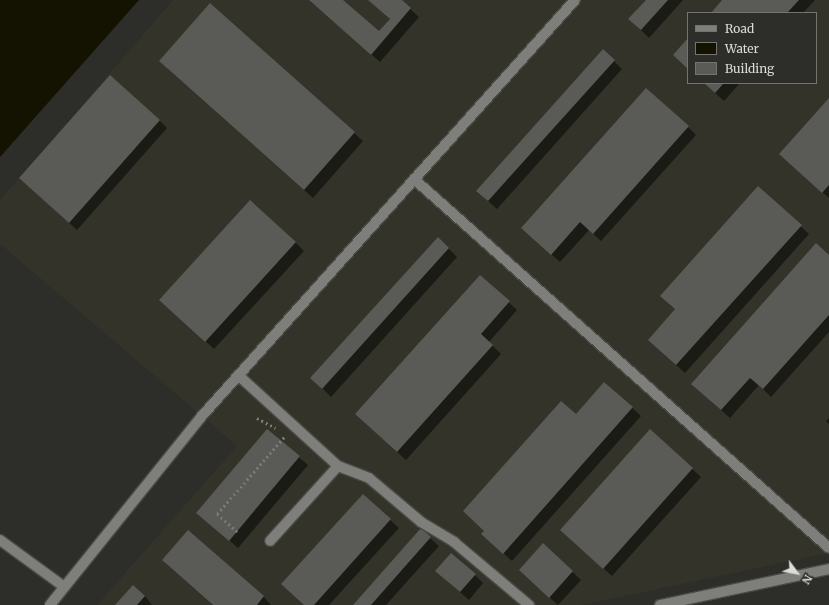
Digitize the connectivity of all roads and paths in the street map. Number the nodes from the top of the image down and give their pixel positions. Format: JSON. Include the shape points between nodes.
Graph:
{"nodes":[{"id":1,"x":575,"y":0,"type":"edge"},
{"id":2,"x":414,"y":179,"type":"junction"},
{"id":3,"x":238,"y":375,"type":"junction"},
{"id":4,"x":257,"y":418,"type":"dead end"},
{"id":5,"x":270,"y":422,"type":"dead end"},
{"id":6,"x":285,"y":436,"type":"dead end"},
{"id":7,"x":338,"y":466,"type":"junction"},
{"id":8,"x":237,"y":532,"type":"dead end"},
{"id":9,"x":0,"y":540,"type":"edge"},
{"id":10,"x":270,"y":542,"type":"dead end"},
{"id":11,"x":829,"y":548,"type":"edge"},
{"id":12,"x":829,"y":569,"type":"edge"},
{"id":13,"x":63,"y":586,"type":"junction"},
{"id":14,"x":50,"y":605,"type":"edge"},
{"id":15,"x":529,"y":605,"type":"edge"},
{"id":16,"x":660,"y":605,"type":"edge"}],
"edges":[{"from":1,"to":2,"type":"street"},
{"from":2,"to":3,"type":"street"},
{"from":2,"to":11,"type":"street"},
{"from":3,"to":7,"type":"street"},
{"from":3,"to":13,"type":"street"},
{"from":4,"to":5,"type":"path"},
{"from":6,"to":8,"type":"path","via":[[217,514]]},
{"from":7,"to":10,"type":"street"},
{"from":7,"to":15,"type":"street","via":[[368,478],[421,522],[454,542]]},
{"from":9,"to":13,"type":"street"},
{"from":12,"to":16,"type":"street"},
{"from":13,"to":14,"type":"street"}]}
